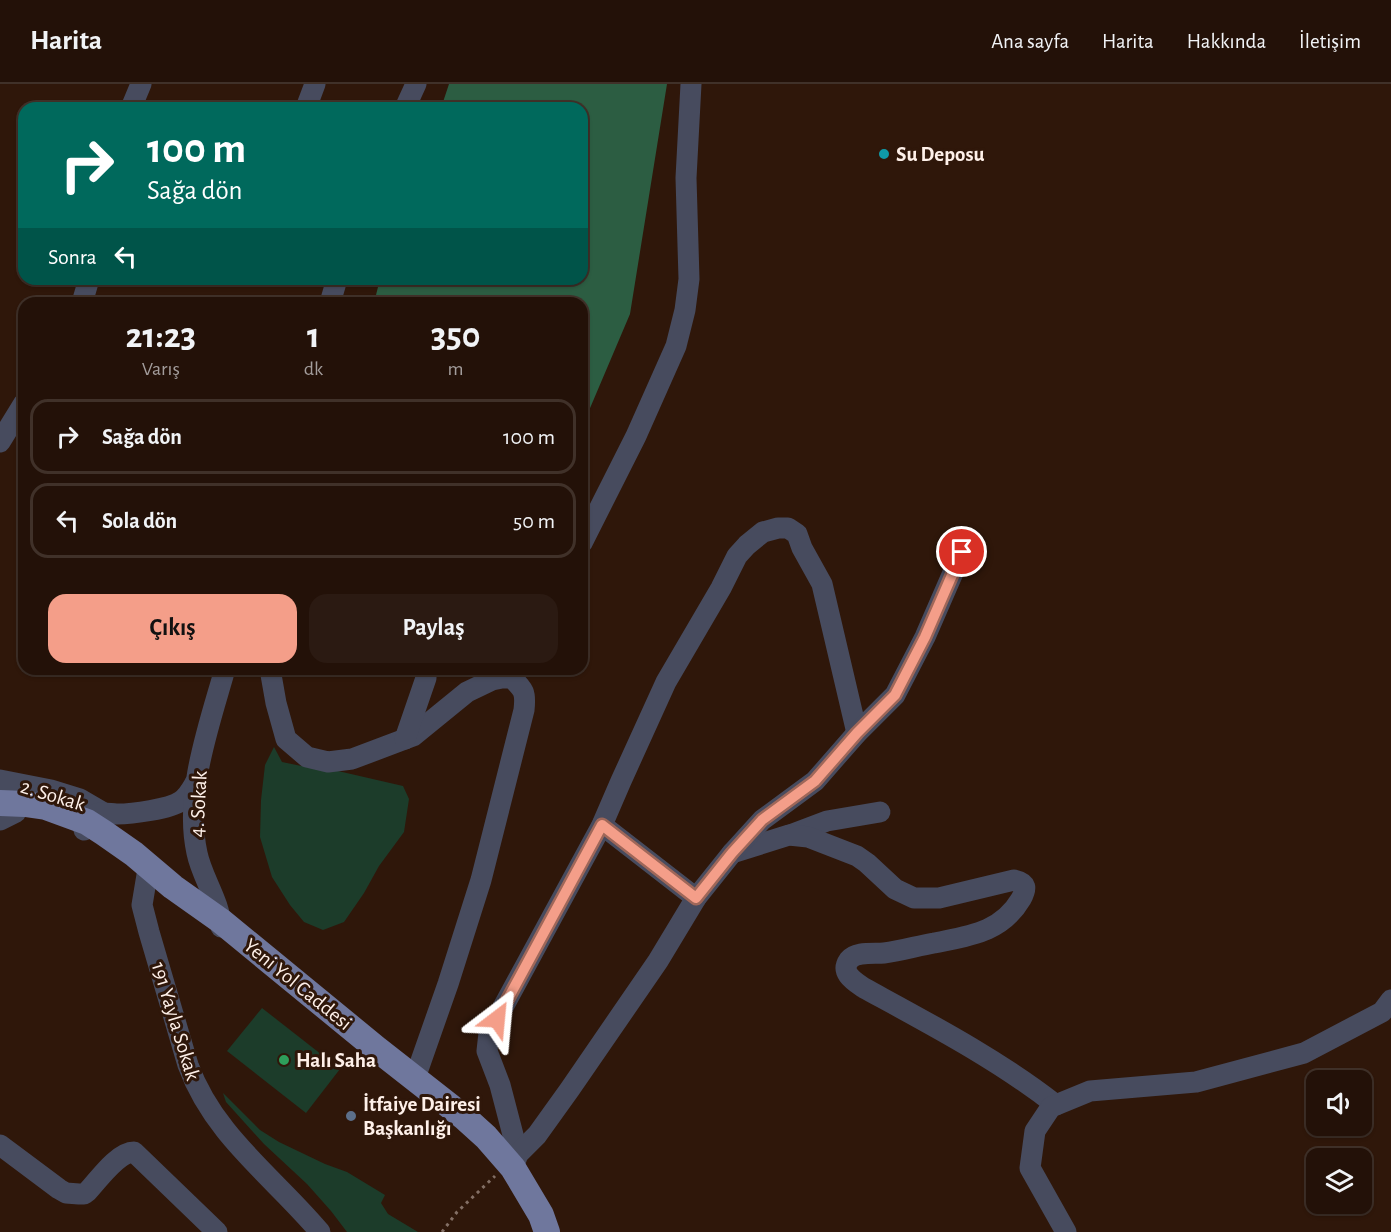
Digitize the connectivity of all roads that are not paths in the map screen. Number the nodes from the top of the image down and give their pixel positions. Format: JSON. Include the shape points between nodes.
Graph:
{"nodes":[{"id":1,"x":141,"y":84,"type":"edge"},
{"id":2,"x":315,"y":84,"type":"edge"},
{"id":3,"x":416,"y":84,"type":"edge"},
{"id":4,"x":691,"y":84,"type":"edge"},
{"id":5,"x":134,"y":102,"type":"edge"},
{"id":6,"x":308,"y":102,"type":"edge"},
{"id":7,"x":408,"y":102,"type":"edge"},
{"id":8,"x":18,"y":413,"type":"edge"},
{"id":9,"x":0,"y":442,"type":"edge"},
{"id":10,"x":588,"y":531,"type":"edge"},
{"id":11,"x":962,"y":552,"type":"dead end"},
{"id":12,"x":223,"y":675,"type":"edge"},
{"id":13,"x":271,"y":675,"type":"edge"},
{"id":14,"x":426,"y":675,"type":"edge"},
{"id":15,"x":521,"y":676,"type":"edge"},
{"id":16,"x":857,"y":733,"type":"junction"},
{"id":17,"x":405,"y":739,"type":"junction"},
{"id":18,"x":0,"y":780,"type":"edge"},
{"id":19,"x":195,"y":783,"type":"junction"},
{"id":20,"x":4,"y":812,"type":"edge"},
{"id":21,"x":880,"y":812,"type":"dead end"},
{"id":22,"x":92,"y":821,"type":"junction"},
{"id":23,"x":602,"y":825,"type":"junction"},
{"id":24,"x":789,"y":835,"type":"junction"},
{"id":25,"x":732,"y":853,"type":"junction"},
{"id":26,"x":147,"y":875,"type":"junction"},
{"id":27,"x":696,"y":898,"type":"junction"},
{"id":28,"x":221,"y":929,"type":"junction"},
{"id":29,"x":1391,"y":1000,"type":"edge"},
{"id":30,"x":415,"y":1078,"type":"junction"},
{"id":31,"x":1056,"y":1105,"type":"junction"},
{"id":32,"x":0,"y":1145,"type":"edge"},
{"id":33,"x":508,"y":1166,"type":"junction"},
{"id":34,"x":217,"y":1232,"type":"edge"},
{"id":35,"x":320,"y":1232,"type":"edge"},
{"id":36,"x":540,"y":1232,"type":"edge"},
{"id":37,"x":547,"y":1232,"type":"edge"},
{"id":38,"x":1066,"y":1232,"type":"edge"}],
"edges":[{"from":1,"to":5,"type":"street"},
{"from":2,"to":6,"type":"street"},
{"from":3,"to":7,"type":"street"},
{"from":4,"to":10,"type":"street","via":[[686,178],[689,279],[682,320],[676,346],[636,436]]},
{"from":8,"to":9,"type":"street"},
{"from":11,"to":16,"type":"street","via":[[895,695]]},
{"from":12,"to":19,"type":"street","name":"4. Sokak"},
{"from":13,"to":17,"type":"street","via":[[286,739],[307,757],[328,762],[352,759]]},
{"from":14,"to":17,"type":"street"},
{"from":15,"to":17,"type":"street","via":[[492,680],[467,692],[414,736]]},
{"from":15,"to":30,"type":"street","via":[[524,710],[481,880]]},
{"from":16,"to":23,"type":"street","via":[[822,584],[797,534],[788,528],[763,532],[737,556],[666,682]]},
{"from":16,"to":25,"type":"street","via":[[815,781],[762,820]]},
{"from":18,"to":22,"type":"street","name":"2. Sokak","via":[[80,799]]},
{"from":19,"to":22,"type":"street","name":"2. Sokak","via":[[189,794],[175,804]]},
{"from":19,"to":28,"type":"street","name":"4. Sokak","via":[[196,852]]},
{"from":20,"to":22,"type":"main road","name":"Yeni Yol Caddesi","via":[[25,804]]},
{"from":21,"to":24,"type":"street","via":[[827,821]]},
{"from":22,"to":26,"type":"main road","name":"Yeni Yol Caddesi","via":[[96,837]]},
{"from":22,"to":28,"type":"main road","name":"Yeni Yol Caddesi"},
{"from":23,"to":27,"type":"street"},
{"from":23,"to":33,"type":"street","via":[[489,1033],[487,1051],[500,1085]]},
{"from":24,"to":25,"type":"street"},
{"from":24,"to":31,"type":"street","via":[[808,837],[857,856],[895,889],[914,898],[939,898],[1014,880],[1025,886],[1020,902],[996,926],[978,934],[855,955],[846,970],[864,988],[963,1043]]},
{"from":25,"to":27,"type":"street"},
{"from":26,"to":28,"type":"main road","name":"Yeni Yol Caddesi"},
{"from":26,"to":35,"type":"street","name":"191 Yayla Sokak","via":[[142,905],[148,932],[194,1083],[236,1144]]},
{"from":27,"to":33,"type":"street","via":[[570,1089],[537,1135]]},
{"from":28,"to":30,"type":"main road","name":"Yeni Yol Caddesi"},
{"from":28,"to":36,"type":"main road","name":"Yeni Yol Caddesi","via":[[460,1126],[513,1186]]},
{"from":29,"to":31,"type":"street","via":[[1382,1012],[1304,1053],[1196,1082],[1090,1091]]},
{"from":30,"to":33,"type":"main road","name":"Yeni Yol Caddesi","via":[[486,1137]]},
{"from":31,"to":38,"type":"street","via":[[1035,1131],[1030,1168]]},
{"from":32,"to":34,"type":"street","via":[[59,1189],[73,1194],[84,1194],[112,1164],[134,1152]]},
{"from":33,"to":37,"type":"main road","name":"Yeni Yol Caddesi","via":[[541,1215]]}]}
